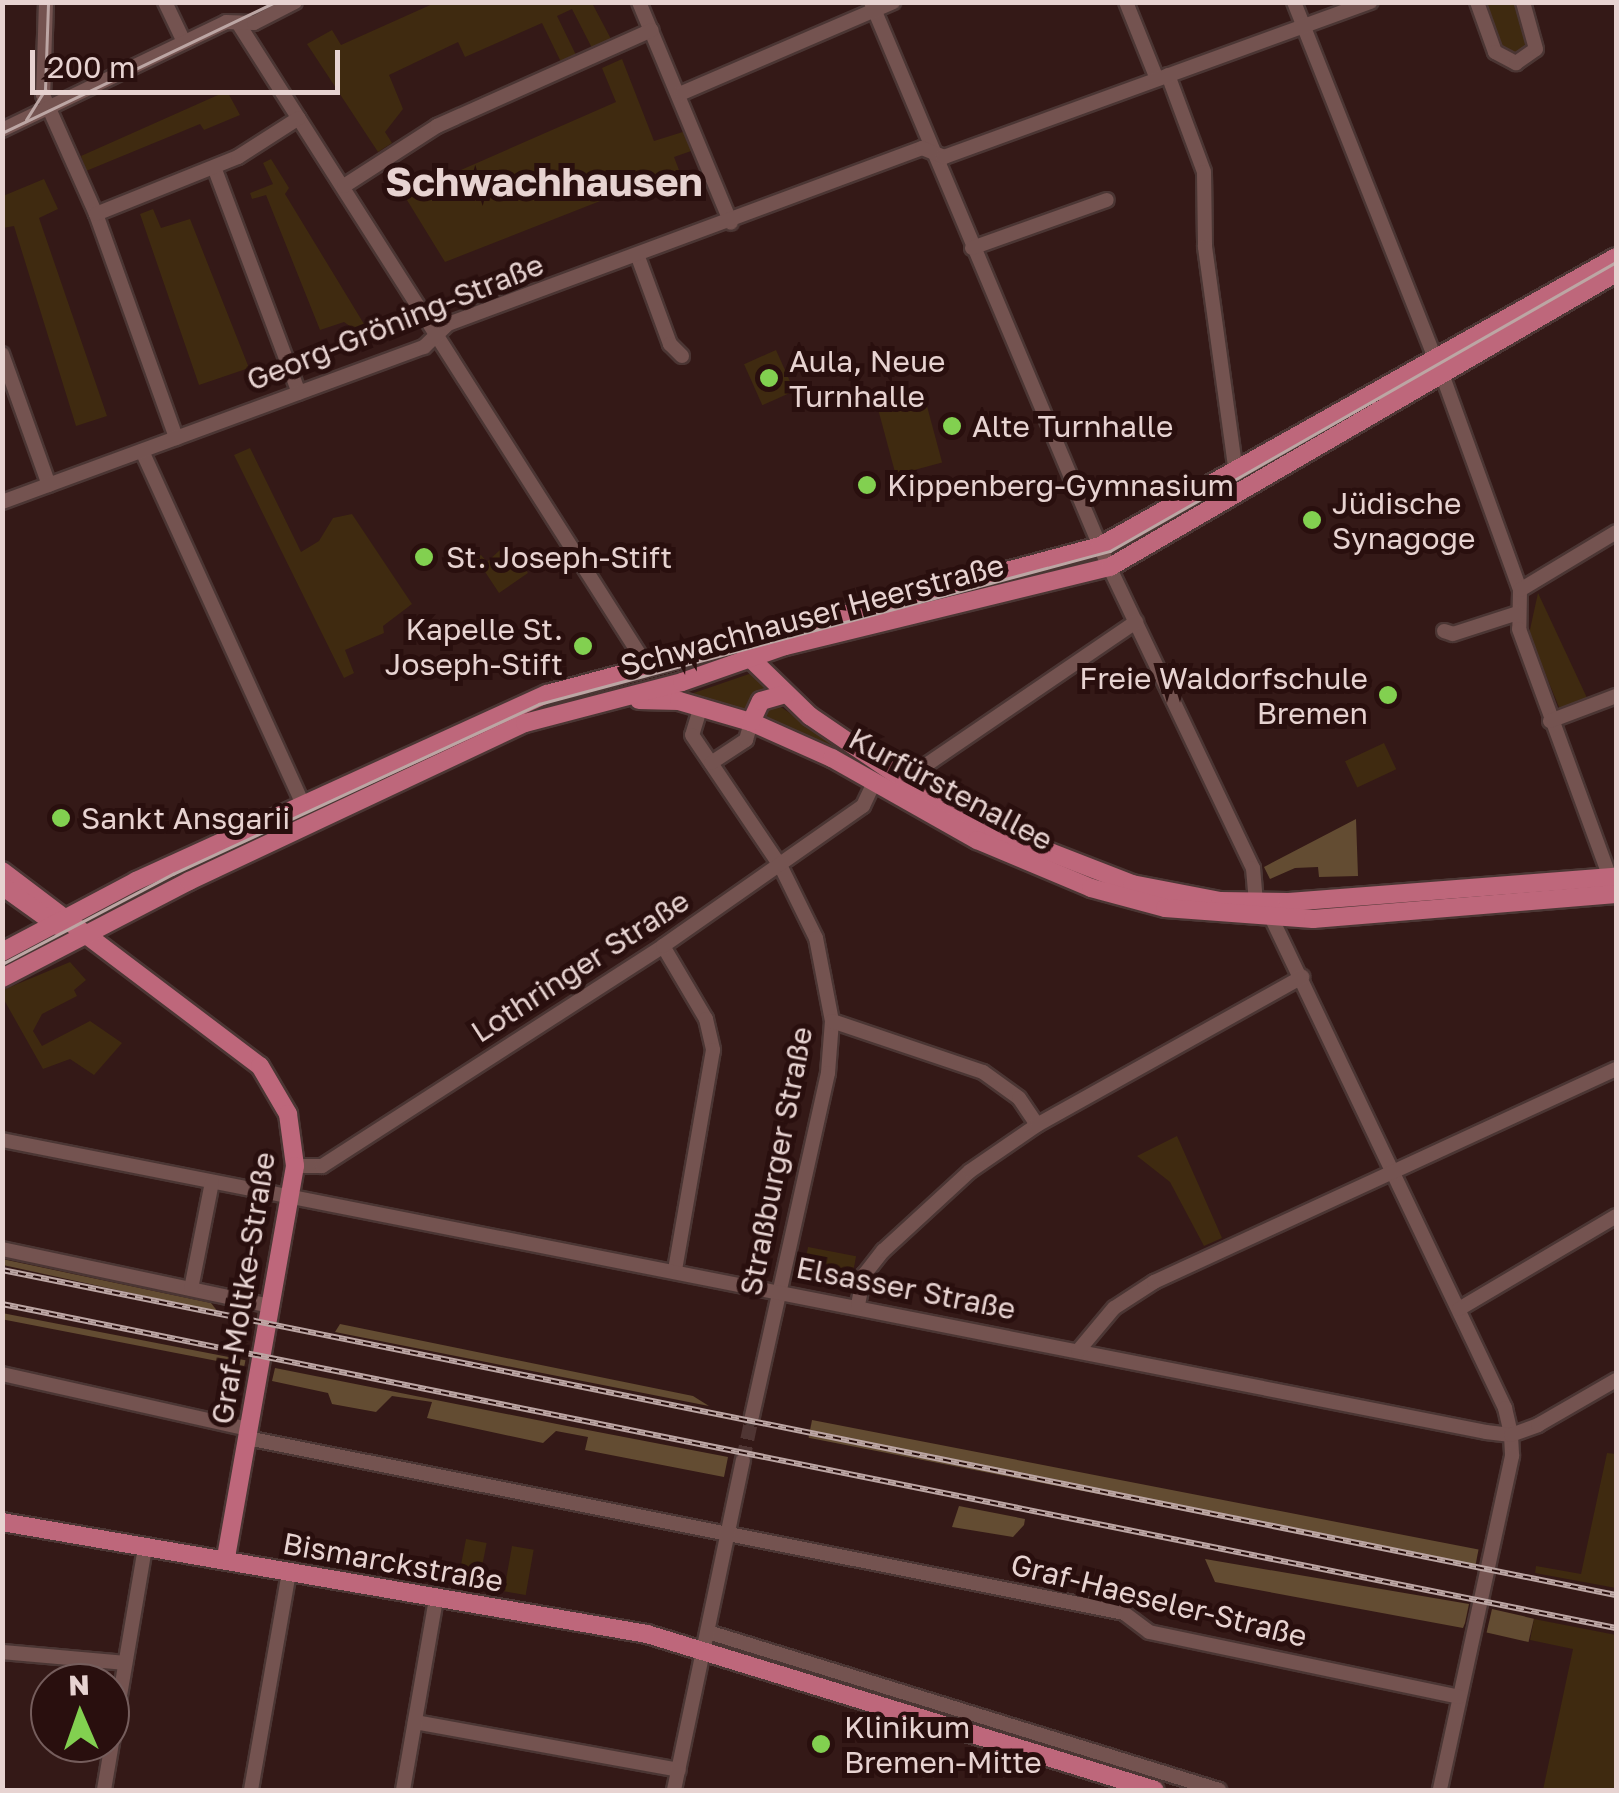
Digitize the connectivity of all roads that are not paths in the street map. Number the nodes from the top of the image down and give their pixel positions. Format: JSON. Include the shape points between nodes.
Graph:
{"nodes":[{"id":1,"x":46,"y":2,"type":"edge"},
{"id":2,"x":165,"y":2,"type":"edge"},
{"id":3,"x":295,"y":2,"type":"edge"},
{"id":4,"x":638,"y":2,"type":"edge"},
{"id":5,"x":893,"y":2,"type":"edge"},
{"id":6,"x":1126,"y":2,"type":"edge"},
{"id":7,"x":1294,"y":2,"type":"edge"},
{"id":8,"x":1371,"y":2,"type":"edge"},
{"id":9,"x":1477,"y":2,"type":"edge"},
{"id":10,"x":1524,"y":2,"type":"edge"},
{"id":11,"x":873,"y":7,"type":"edge"},
{"id":12,"x":238,"y":23,"type":"junction"},
{"id":13,"x":1303,"y":27,"type":"junction"},
{"id":14,"x":652,"y":30,"type":"junction"},
{"id":15,"x":184,"y":42,"type":"junction"},
{"id":16,"x":1162,"y":77,"type":"junction"},
{"id":17,"x":682,"y":94,"type":"junction"},
{"id":18,"x":50,"y":108,"type":"junction"},
{"id":19,"x":298,"y":118,"type":"junction"},
{"id":20,"x":2,"y":130,"type":"edge"},
{"id":21,"x":932,"y":152,"type":"junction"},
{"id":22,"x":214,"y":167,"type":"junction"},
{"id":23,"x":344,"y":186,"type":"junction"},
{"id":24,"x":1108,"y":200,"type":"dead end"},
{"id":25,"x":96,"y":214,"type":"junction"},
{"id":26,"x":731,"y":223,"type":"junction"},
{"id":27,"x":972,"y":248,"type":"junction"},
{"id":28,"x":638,"y":256,"type":"junction"},
{"id":29,"x":1616,"y":257,"type":"edge"},
{"id":30,"x":1616,"y":273,"type":"edge"},
{"id":31,"x":437,"y":336,"type":"junction"},
{"id":32,"x":2,"y":354,"type":"edge"},
{"id":33,"x":682,"y":356,"type":"dead end"},
{"id":34,"x":1439,"y":367,"type":"junction"},
{"id":35,"x":299,"y":394,"type":"junction"},
{"id":36,"x":176,"y":438,"type":"junction"},
{"id":37,"x":142,"y":451,"type":"junction"},
{"id":38,"x":1236,"y":474,"type":"junction"},
{"id":39,"x":49,"y":485,"type":"junction"},
{"id":40,"x":2,"y":502,"type":"edge"},
{"id":41,"x":1616,"y":532,"type":"edge"},
{"id":42,"x":1105,"y":556,"type":"junction"},
{"id":43,"x":1520,"y":590,"type":"junction"},
{"id":44,"x":1518,"y":614,"type":"junction"},
{"id":45,"x":1136,"y":622,"type":"junction"},
{"id":46,"x":1444,"y":631,"type":"dead end"},
{"id":47,"x":731,"y":640,"type":"junction"},
{"id":48,"x":751,"y":659,"type":"junction"},
{"id":49,"x":645,"y":663,"type":"junction"},
{"id":50,"x":786,"y":694,"type":"junction"},
{"id":51,"x":624,"y":695,"type":"junction"},
{"id":52,"x":1616,"y":696,"type":"edge"},
{"id":53,"x":700,"y":706,"type":"junction"},
{"id":54,"x":1550,"y":721,"type":"junction"},
{"id":55,"x":751,"y":722,"type":"junction"},
{"id":56,"x":712,"y":763,"type":"junction"},
{"id":57,"x":904,"y":780,"type":"junction"},
{"id":58,"x":874,"y":782,"type":"junction"},
{"id":59,"x":304,"y":805,"type":"junction"},
{"id":60,"x":781,"y":866,"type":"junction"},
{"id":61,"x":2,"y":872,"type":"edge"},
{"id":62,"x":1614,"y":883,"type":"edge"},
{"id":63,"x":2,"y":886,"type":"edge"},
{"id":64,"x":1256,"y":902,"type":"junction"},
{"id":65,"x":1272,"y":919,"type":"junction"},
{"id":66,"x":1294,"y":919,"type":"junction"},
{"id":67,"x":59,"y":920,"type":"junction"},
{"id":68,"x":86,"y":937,"type":"junction"},
{"id":69,"x":663,"y":946,"type":"junction"},
{"id":70,"x":1288,"y":950,"type":"junction"},
{"id":71,"x":2,"y":952,"type":"edge"},
{"id":72,"x":1302,"y":977,"type":"junction"},
{"id":73,"x":2,"y":978,"type":"edge"},
{"id":74,"x":832,"y":1021,"type":"junction"},
{"id":75,"x":1616,"y":1069,"type":"edge"},
{"id":76,"x":1036,"y":1125,"type":"junction"},
{"id":77,"x":2,"y":1140,"type":"edge"},
{"id":78,"x":295,"y":1166,"type":"junction"},
{"id":79,"x":1393,"y":1168,"type":"junction"},
{"id":80,"x":212,"y":1182,"type":"junction"},
{"id":81,"x":290,"y":1198,"type":"junction"},
{"id":82,"x":1616,"y":1216,"type":"edge"},
{"id":83,"x":2,"y":1249,"type":"edge"},
{"id":84,"x":674,"y":1270,"type":"junction"},
{"id":85,"x":191,"y":1289,"type":"junction"},
{"id":86,"x":780,"y":1291,"type":"junction"},
{"id":87,"x":270,"y":1306,"type":"junction"},
{"id":88,"x":858,"y":1306,"type":"junction"},
{"id":89,"x":1459,"y":1309,"type":"junction"},
{"id":90,"x":1078,"y":1351,"type":"junction"},
{"id":91,"x":2,"y":1374,"type":"edge"},
{"id":92,"x":1616,"y":1380,"type":"edge"},
{"id":93,"x":752,"y":1417,"type":"tunnel mouth"},
{"id":94,"x":248,"y":1434,"type":"junction"},
{"id":95,"x":1511,"y":1436,"type":"junction"},
{"id":96,"x":743,"y":1460,"type":"tunnel mouth"},
{"id":97,"x":2,"y":1522,"type":"edge"},
{"id":98,"x":727,"y":1534,"type":"junction"},
{"id":99,"x":145,"y":1547,"type":"junction"},
{"id":100,"x":226,"y":1561,"type":"junction"},
{"id":101,"x":289,"y":1572,"type":"junction"},
{"id":102,"x":436,"y":1598,"type":"junction"},
{"id":103,"x":707,"y":1640,"type":"junction"},
{"id":104,"x":2,"y":1652,"type":"edge"},
{"id":105,"x":797,"y":1659,"type":"junction"},
{"id":106,"x":116,"y":1663,"type":"edge"},
{"id":107,"x":126,"y":1663,"type":"edge"},
{"id":108,"x":772,"y":1669,"type":"junction"},
{"id":109,"x":1459,"y":1697,"type":"junction"},
{"id":110,"x":414,"y":1722,"type":"junction"},
{"id":111,"x":109,"y":1763,"type":"edge"},
{"id":112,"x":679,"y":1770,"type":"junction"},
{"id":113,"x":104,"y":1790,"type":"edge"},
{"id":114,"x":251,"y":1790,"type":"edge"},
{"id":115,"x":403,"y":1790,"type":"edge"},
{"id":116,"x":674,"y":1790,"type":"edge"},
{"id":117,"x":1155,"y":1790,"type":"edge"},
{"id":118,"x":1219,"y":1790,"type":"edge"},
{"id":119,"x":1440,"y":1790,"type":"edge"}],
"edges":[{"from":1,"to":18,"type":"street","via":[[42,89]]},
{"from":2,"to":15,"type":"street"},
{"from":3,"to":12,"type":"street","via":[[254,23]]},
{"from":4,"to":14,"type":"street"},
{"from":5,"to":11,"type":"street"},
{"from":6,"to":16,"type":"street"},
{"from":7,"to":13,"type":"street"},
{"from":8,"to":13,"type":"street","name":"Georg-Gröning-Straße"},
{"from":9,"to":10,"type":"street","via":[[1495,52],[1516,63],[1536,49]]},
{"from":11,"to":17,"type":"street"},
{"from":11,"to":21,"type":"street"},
{"from":12,"to":15,"type":"street"},
{"from":12,"to":19,"type":"street"},
{"from":13,"to":16,"type":"street","name":"Georg-Gröning-Straße"},
{"from":13,"to":34,"type":"street"},
{"from":14,"to":17,"type":"street"},
{"from":14,"to":23,"type":"street","via":[[437,126]]},
{"from":15,"to":18,"type":"street"},
{"from":16,"to":21,"type":"street","name":"Georg-Gröning-Straße","via":[[944,158]]},
{"from":16,"to":38,"type":"street","via":[[1204,172],[1205,247]]},
{"from":17,"to":26,"type":"street"},
{"from":18,"to":20,"type":"street"},
{"from":18,"to":25,"type":"street"},
{"from":19,"to":22,"type":"street"},
{"from":19,"to":23,"type":"street"},
{"from":21,"to":26,"type":"street","name":"Georg-Gröning-Straße","via":[[922,148]]},
{"from":21,"to":27,"type":"street"},
{"from":22,"to":25,"type":"street"},
{"from":22,"to":35,"type":"street"},
{"from":23,"to":31,"type":"street"},
{"from":24,"to":27,"type":"street"},
{"from":25,"to":36,"type":"street"},
{"from":26,"to":28,"type":"street","name":"Georg-Gröning-Straße"},
{"from":27,"to":42,"type":"street"},
{"from":28,"to":31,"type":"street","name":"Georg-Gröning-Straße","via":[[448,324]]},
{"from":28,"to":33,"type":"street","via":[[670,344]]},
{"from":29,"to":34,"type":"main road","name":"Schwachhauser Heerstraße"},
{"from":30,"to":34,"type":"main road","name":"Schwachhauser Heerstraße"},
{"from":31,"to":35,"type":"street","name":"Georg-Gröning-Straße","via":[[424,347]]},
{"from":31,"to":49,"type":"street"},
{"from":32,"to":39,"type":"street"},
{"from":34,"to":38,"type":"main road","name":"Schwachhauser Heerstraße"},
{"from":34,"to":42,"type":"main road","name":"Schwachhauser Heerstraße"},
{"from":34,"to":43,"type":"street"},
{"from":35,"to":36,"type":"street","name":"Georg-Gröning-Straße"},
{"from":36,"to":37,"type":"street","name":"Georg-Gröning-Straße"},
{"from":37,"to":39,"type":"street","name":"Georg-Gröning-Straße"},
{"from":37,"to":59,"type":"street"},
{"from":38,"to":42,"type":"main road","name":"Schwachhauser Heerstraße"},
{"from":39,"to":40,"type":"street","name":"Georg-Gröning-Straße"},
{"from":41,"to":43,"type":"street"},
{"from":42,"to":45,"type":"street"},
{"from":42,"to":47,"type":"main road","name":"Schwachhauser Heerstraße"},
{"from":42,"to":48,"type":"main road","name":"Schwachhauser Heerstraße"},
{"from":43,"to":44,"type":"street"},
{"from":44,"to":46,"type":"street"},
{"from":44,"to":54,"type":"street"},
{"from":45,"to":57,"type":"street"},
{"from":45,"to":64,"type":"street","via":[[1253,868]]},
{"from":47,"to":48,"type":"main road","name":"Kurfürstenallee"},
{"from":47,"to":49,"type":"main road","name":"Schwachhauser Heerstraße"},
{"from":48,"to":50,"type":"main road","name":"Kurfürstenallee"},
{"from":48,"to":51,"type":"main road","name":"Schwachhauser Heerstraße"},
{"from":49,"to":59,"type":"main road","name":"Schwachhauser Heerstraße","via":[[546,694]]},
{"from":50,"to":55,"type":"main road","via":[[761,701]]},
{"from":50,"to":57,"type":"main road","name":"Kurfürstenallee"},
{"from":51,"to":53,"type":"main road","name":"Kurfürstenallee"},
{"from":51,"to":68,"type":"main road","name":"Schwachhauser Heerstraße","via":[[525,723],[189,881]]},
{"from":52,"to":54,"type":"street"},
{"from":53,"to":55,"type":"main road","name":"Kurfürstenallee"},
{"from":53,"to":56,"type":"street","name":"Straßburger Straße","via":[[692,735]]},
{"from":54,"to":62,"type":"street"},
{"from":55,"to":56,"type":"street","via":[[746,740]]},
{"from":55,"to":58,"type":"main road","name":"Kurfürstenallee"},
{"from":56,"to":60,"type":"street","name":"Straßburger Straße"},
{"from":57,"to":64,"type":"main road","name":"Kurfürstenallee","via":[[994,830],[1079,866],[1186,896]]},
{"from":58,"to":60,"type":"street","name":"Lothringer Straße","via":[[863,806]]},
{"from":58,"to":65,"type":"main road","name":"Kurfürstenallee","via":[[977,840],[1091,888],[1165,908]]},
{"from":59,"to":67,"type":"main road","name":"Schwachhauser Heerstraße"},
{"from":60,"to":69,"type":"street","name":"Lothringer Straße"},
{"from":60,"to":74,"type":"street","name":"Straßburger Straße","via":[[816,938]]},
{"from":61,"to":67,"type":"main road"},
{"from":62,"to":64,"type":"main road","name":"Kurfürstenallee"},
{"from":62,"to":66,"type":"main road","name":"Kurfürstenallee"},
{"from":63,"to":67,"type":"main road"},
{"from":65,"to":66,"type":"main road","name":"Kurfürstenallee"},
{"from":65,"to":70,"type":"street"},
{"from":66,"to":70,"type":"street"},
{"from":67,"to":68,"type":"main road","name":"Graf-Moltke-Straße"},
{"from":67,"to":71,"type":"main road","name":"Schwachhauser Heerstraße"},
{"from":68,"to":73,"type":"main road","name":"Schwachhauser Heerstraße"},
{"from":68,"to":78,"type":"main road","name":"Graf-Moltke-Straße","via":[[260,1066],[288,1114]]},
{"from":69,"to":78,"type":"street","name":"Lothringer Straße","via":[[322,1166]]},
{"from":69,"to":84,"type":"street","via":[[706,1019],[712,1050]]},
{"from":70,"to":72,"type":"street"},
{"from":72,"to":76,"type":"street"},
{"from":72,"to":79,"type":"street"},
{"from":74,"to":76,"type":"street","via":[[983,1072],[1019,1098]]},
{"from":74,"to":86,"type":"street","name":"Straßburger Straße","via":[[828,1073]]},
{"from":75,"to":79,"type":"street"},
{"from":76,"to":88,"type":"street","via":[[906,1225],[864,1275]]},
{"from":77,"to":80,"type":"street","name":"Elsasser Straße"},
{"from":78,"to":81,"type":"main road","name":"Graf-Moltke-Straße"},
{"from":79,"to":89,"type":"street"},
{"from":79,"to":90,"type":"street","via":[[1154,1282],[1114,1308]]},
{"from":80,"to":81,"type":"street","name":"Elsasser Straße"},
{"from":80,"to":85,"type":"street"},
{"from":81,"to":84,"type":"street","name":"Elsasser Straße"},
{"from":81,"to":87,"type":"main road","name":"Graf-Moltke-Straße"},
{"from":82,"to":89,"type":"street"},
{"from":83,"to":85,"type":"street"},
{"from":84,"to":86,"type":"street","name":"Elsasser Straße"},
{"from":85,"to":87,"type":"street"},
{"from":86,"to":88,"type":"street","name":"Elsasser Straße"},
{"from":86,"to":93,"type":"street","name":"Straßburger Straße"},
{"from":87,"to":94,"type":"main road","name":"Graf-Moltke-Straße"},
{"from":88,"to":90,"type":"street","name":"Elsasser Straße"},
{"from":89,"to":95,"type":"street"},
{"from":90,"to":95,"type":"street","name":"Elsasser Straße"},
{"from":91,"to":94,"type":"street","name":"Graf-Haeseler-Straße"},
{"from":92,"to":95,"type":"street"},
{"from":94,"to":98,"type":"street","name":"Graf-Haeseler-Straße"},
{"from":94,"to":100,"type":"main road","name":"Graf-Moltke-Straße"},
{"from":95,"to":109,"type":"street"},
{"from":96,"to":98,"type":"street"},
{"from":97,"to":99,"type":"main road","name":"Bismarckstraße"},
{"from":98,"to":103,"type":"street"},
{"from":98,"to":109,"type":"street","name":"Graf-Haeseler-Straße","via":[[1124,1613],[1150,1632]]},
{"from":99,"to":100,"type":"main road","name":"Bismarckstraße"},
{"from":99,"to":107,"type":"street"},
{"from":100,"to":101,"type":"main road","name":"Bismarckstraße"},
{"from":101,"to":102,"type":"main road","name":"Bismarckstraße"},
{"from":101,"to":114,"type":"street"},
{"from":102,"to":103,"type":"main road","name":"Bismarckstraße"},
{"from":102,"to":110,"type":"street"},
{"from":103,"to":105,"type":"street","name":"Bismarckstraße"},
{"from":103,"to":108,"type":"main road","name":"Bismarckstraße"},
{"from":103,"to":112,"type":"street"},
{"from":104,"to":106,"type":"street"},
{"from":105,"to":108,"type":"street"},
{"from":105,"to":118,"type":"street","name":"Bismarckstraße"},
{"from":108,"to":117,"type":"main road","name":"Bismarckstraße"},
{"from":109,"to":119,"type":"street"},
{"from":110,"to":112,"type":"street"},
{"from":110,"to":115,"type":"street"},
{"from":111,"to":113,"type":"street"},
{"from":112,"to":116,"type":"street"}]}
